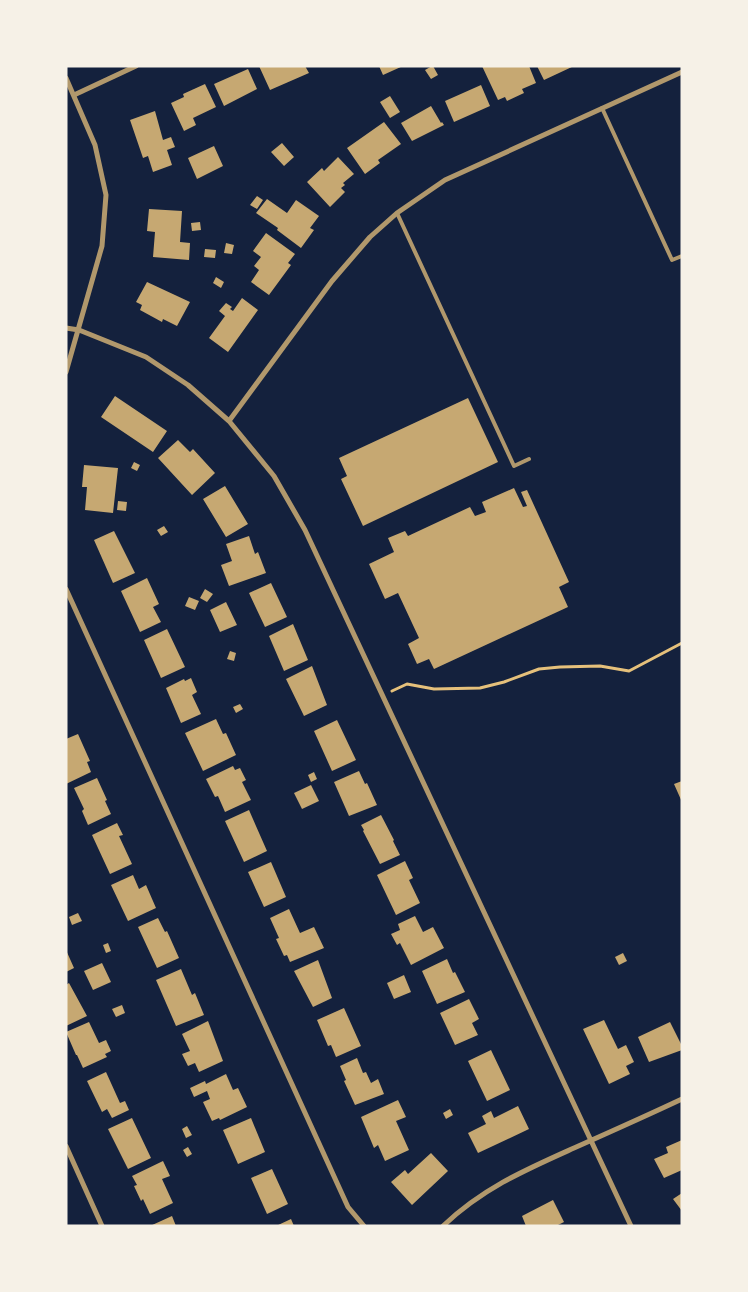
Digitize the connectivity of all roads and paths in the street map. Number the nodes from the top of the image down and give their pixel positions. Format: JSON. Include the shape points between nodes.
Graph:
{"nodes":[{"id":1,"x":136,"y":66,"type":"edge"},
{"id":2,"x":682,"y":72,"type":"edge"},
{"id":3,"x":66,"y":78,"type":"edge"},
{"id":4,"x":74,"y":95,"type":"junction"},
{"id":5,"x":602,"y":108,"type":"junction"},
{"id":6,"x":397,"y":213,"type":"junction"},
{"id":7,"x":682,"y":256,"type":"edge"},
{"id":8,"x":66,"y":328,"type":"edge"},
{"id":9,"x":79,"y":330,"type":"junction"},
{"id":10,"x":66,"y":372,"type":"edge"},
{"id":11,"x":229,"y":422,"type":"junction"},
{"id":12,"x":529,"y":460,"type":"dead end"},
{"id":13,"x":66,"y":590,"type":"edge"},
{"id":14,"x":682,"y":643,"type":"edge"},
{"id":15,"x":382,"y":696,"type":"junction"},
{"id":16,"x":682,"y":1099,"type":"edge"},
{"id":17,"x":591,"y":1140,"type":"junction"},
{"id":18,"x":66,"y":1146,"type":"edge"},
{"id":19,"x":102,"y":1226,"type":"edge"},
{"id":20,"x":364,"y":1226,"type":"edge"},
{"id":21,"x":443,"y":1226,"type":"edge"},
{"id":22,"x":631,"y":1226,"type":"edge"}],
"edges":[{"from":1,"to":4,"type":"street"},
{"from":2,"to":5,"type":"street"},
{"from":3,"to":4,"type":"street"},
{"from":4,"to":9,"type":"street","via":[[95,145],[106,195],[102,246]]},
{"from":5,"to":6,"type":"street","via":[[445,180]]},
{"from":5,"to":7,"type":"lane","via":[[672,260]]},
{"from":6,"to":11,"type":"street","via":[[370,237],[332,281]]},
{"from":6,"to":12,"type":"lane","via":[[514,466]]},
{"from":8,"to":9,"type":"street"},
{"from":9,"to":10,"type":"street"},
{"from":9,"to":11,"type":"street","via":[[146,357],[188,385]]},
{"from":11,"to":15,"type":"street","via":[[274,476],[305,530]]},
{"from":13,"to":20,"type":"street","via":[[348,1207]]},
{"from":14,"to":15,"type":"path","via":[[629,671],[600,666],[539,669],[480,688],[434,690],[407,684]]},
{"from":15,"to":17,"type":"street"},
{"from":16,"to":17,"type":"street"},
{"from":17,"to":21,"type":"street","via":[[509,1178],[482,1194]]},
{"from":17,"to":22,"type":"street"},
{"from":18,"to":19,"type":"street"}]}
